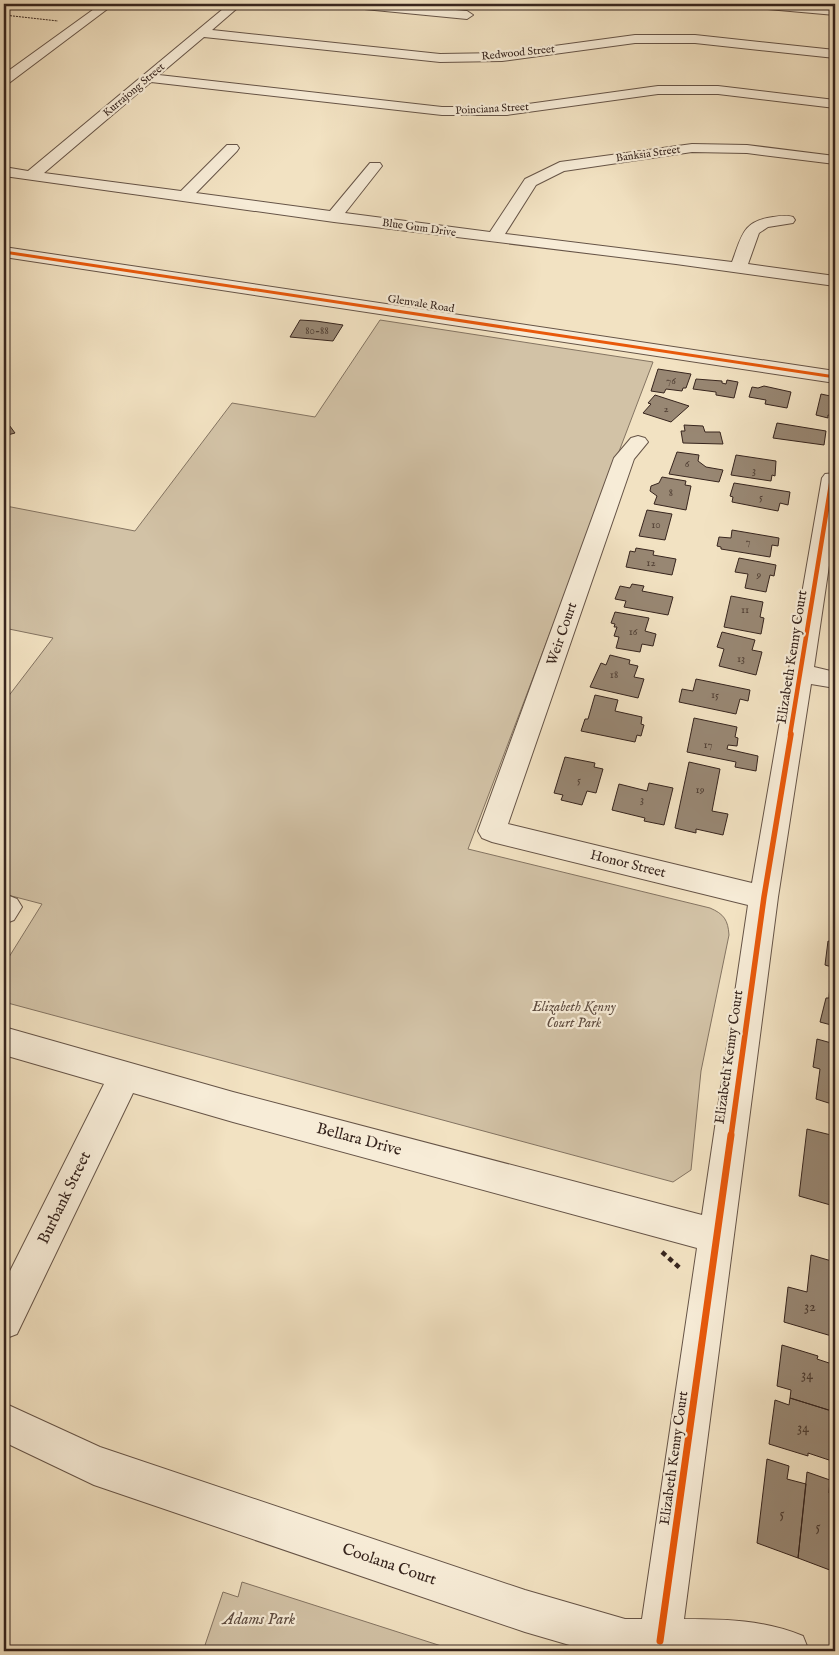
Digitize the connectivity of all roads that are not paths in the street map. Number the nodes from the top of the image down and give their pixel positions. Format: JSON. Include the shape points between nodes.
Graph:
{"nodes":[{"id":1,"x":108,"y":4,"type":"edge"},
{"id":2,"x":236,"y":4,"type":"edge"},
{"id":3,"x":354,"y":4,"type":"edge"},
{"id":4,"x":756,"y":4,"type":"edge"},
{"id":5,"x":835,"y":11,"type":"edge"},
{"id":6,"x":467,"y":15,"type":"dead end"},
{"id":7,"x":202,"y":33,"type":"junction"},
{"id":8,"x":835,"y":54,"type":"edge"},
{"id":9,"x":148,"y":78,"type":"junction"},
{"id":10,"x":4,"y":80,"type":"edge"},
{"id":11,"x":835,"y":104,"type":"edge"},
{"id":12,"x":232,"y":148,"type":"dead end"},
{"id":13,"x":835,"y":160,"type":"edge"},
{"id":14,"x":375,"y":166,"type":"dead end"},
{"id":15,"x":4,"y":172,"type":"edge"},
{"id":16,"x":31,"y":176,"type":"junction"},
{"id":17,"x":185,"y":196,"type":"junction"},
{"id":18,"x":334,"y":217,"type":"junction"},
{"id":19,"x":787,"y":220,"type":"dead end"},
{"id":20,"x":495,"y":238,"type":"junction"},
{"id":21,"x":4,"y":252,"type":"edge"},
{"id":22,"x":738,"y":267,"type":"junction"},
{"id":23,"x":835,"y":281,"type":"edge"},
{"id":24,"x":835,"y":377,"type":"edge"},
{"id":25,"x":638,"y":442,"type":"dead end"},
{"id":26,"x":832,"y":478,"type":"dead end"},
{"id":27,"x":800,"y":673,"type":"junction"},
{"id":28,"x":835,"y":680,"type":"edge"},
{"id":29,"x":492,"y":831,"type":"joint"},
{"id":30,"x":764,"y":897,"type":"junction"},
{"id":31,"x":4,"y":1041,"type":"edge"},
{"id":32,"x":125,"y":1075,"type":"junction"},
{"id":33,"x":716,"y":1236,"type":"junction"},
{"id":34,"x":4,"y":1321,"type":"edge"},
{"id":35,"x":4,"y":1422,"type":"edge"},
{"id":36,"x":660,"y":1641,"type":"junction"},
{"id":37,"x":788,"y":1651,"type":"edge"}],
"edges":[{"from":1,"to":10,"type":"street"},
{"from":2,"to":7,"type":"street","name":"Kurrajong Street"},
{"from":3,"to":6,"type":"street"},
{"from":4,"to":5,"type":"street"},
{"from":7,"to":8,"type":"street","name":"Redwood Street","via":[[440,58],[502,56],[635,39],[695,39]]},
{"from":7,"to":9,"type":"street","name":"Kurrajong Street"},
{"from":9,"to":11,"type":"street","name":"Poinciana Street","via":[[442,111],[507,111],[658,90],[718,90]]},
{"from":9,"to":16,"type":"street","name":"Kurrajong Street"},
{"from":12,"to":17,"type":"street"},
{"from":13,"to":20,"type":"street","name":"Banksia Street","via":[[747,149],[692,148],[560,167],[530,182]]},
{"from":14,"to":18,"type":"street"},
{"from":15,"to":16,"type":"street","name":"Blue Gum Drive"},
{"from":16,"to":17,"type":"street","name":"Blue Gum Drive"},
{"from":17,"to":18,"type":"street","name":"Blue Gum Drive"},
{"from":18,"to":20,"type":"street","name":"Blue Gum Drive"},
{"from":19,"to":22,"type":"street","via":[[764,223],[752,230]]},
{"from":20,"to":22,"type":"street","name":"Blue Gum Drive"},
{"from":21,"to":24,"type":"street","name":"Glenvale Road"},
{"from":22,"to":23,"type":"street","name":"Blue Gum Drive"},
{"from":25,"to":29,"type":"street","name":"Weir Court","via":[[624,458]]},
{"from":26,"to":27,"type":"street","name":"Elizabeth Kenny Court"},
{"from":27,"to":28,"type":"street"},
{"from":27,"to":30,"type":"street","name":"Elizabeth Kenny Court"},
{"from":29,"to":30,"type":"street","name":"Honor Street"},
{"from":30,"to":33,"type":"street","name":"Elizabeth Kenny Court"},
{"from":31,"to":32,"type":"street","name":"Bellara Drive"},
{"from":32,"to":33,"type":"street","name":"Bellara Drive"},
{"from":32,"to":34,"type":"street","name":"Burbank Street"},
{"from":33,"to":36,"type":"street","name":"Elizabeth Kenny Court"},
{"from":35,"to":36,"type":"street","name":"Coolana Court","via":[[94,1464],[516,1608],[625,1640]]},
{"from":36,"to":37,"type":"street","name":"Coolana Court","via":[[726,1640]]}]}
